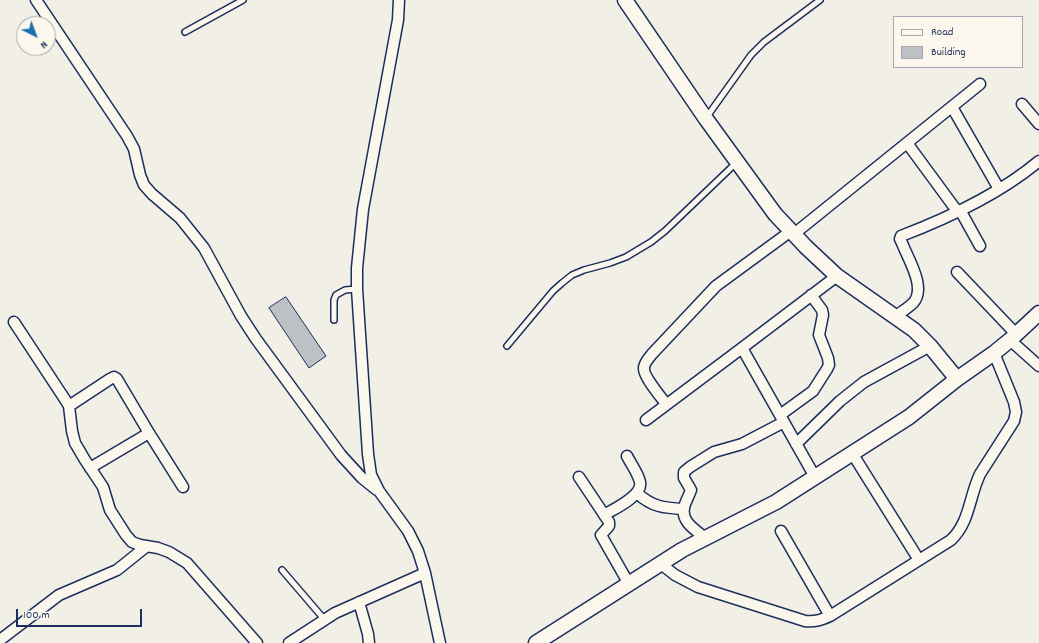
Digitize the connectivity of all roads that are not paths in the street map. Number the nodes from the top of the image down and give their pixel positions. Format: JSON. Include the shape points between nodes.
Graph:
{"nodes":[{"id":1,"x":36,"y":0,"type":"edge"},
{"id":2,"x":243,"y":0,"type":"edge"},
{"id":3,"x":399,"y":0,"type":"edge"},
{"id":4,"x":625,"y":0,"type":"edge"},
{"id":5,"x":820,"y":0,"type":"edge"},
{"id":6,"x":185,"y":32,"type":"dead end"},
{"id":7,"x":980,"y":84,"type":"dead end"},
{"id":8,"x":1022,"y":104,"type":"dead end"},
{"id":9,"x":952,"y":107,"type":"junction"},
{"id":10,"x":706,"y":119,"type":"junction"},
{"id":11,"x":1039,"y":124,"type":"edge"},
{"id":12,"x":907,"y":143,"type":"junction"},
{"id":13,"x":1039,"y":161,"type":"edge"},
{"id":14,"x":737,"y":163,"type":"junction"},
{"id":15,"x":999,"y":189,"type":"junction"},
{"id":16,"x":959,"y":210,"type":"junction"},
{"id":17,"x":792,"y":232,"type":"junction"},
{"id":18,"x":980,"y":246,"type":"dead end"},
{"id":19,"x":957,"y":272,"type":"dead end"},
{"id":20,"x":837,"y":276,"type":"junction"},
{"id":21,"x":357,"y":289,"type":"junction"},
{"id":22,"x":811,"y":296,"type":"junction"},
{"id":23,"x":1039,"y":313,"type":"edge"},
{"id":24,"x":895,"y":316,"type":"junction"},
{"id":25,"x":334,"y":320,"type":"dead end"},
{"id":26,"x":14,"y":322,"type":"dead end"},
{"id":27,"x":1013,"y":337,"type":"junction"},
{"id":28,"x":507,"y":346,"type":"dead end"},
{"id":29,"x":930,"y":346,"type":"junction"},
{"id":30,"x":742,"y":348,"type":"junction"},
{"id":31,"x":994,"y":354,"type":"junction"},
{"id":32,"x":1039,"y":366,"type":"edge"},
{"id":33,"x":957,"y":379,"type":"junction"},
{"id":34,"x":666,"y":404,"type":"junction"},
{"id":35,"x":69,"y":406,"type":"junction"},
{"id":36,"x":782,"y":418,"type":"junction"},
{"id":37,"x":646,"y":420,"type":"dead end"},
{"id":38,"x":149,"y":433,"type":"junction"},
{"id":39,"x":796,"y":444,"type":"junction"},
{"id":40,"x":852,"y":453,"type":"junction"},
{"id":41,"x":627,"y":456,"type":"dead end"},
{"id":42,"x":90,"y":468,"type":"junction"},
{"id":43,"x":579,"y":477,"type":"dead end"},
{"id":44,"x":815,"y":477,"type":"junction"},
{"id":45,"x":183,"y":486,"type":"dead end"},
{"id":46,"x":379,"y":491,"type":"junction"},
{"id":47,"x":637,"y":493,"type":"junction"},
{"id":48,"x":684,"y":509,"type":"junction"},
{"id":49,"x":604,"y":515,"type":"junction"},
{"id":50,"x":781,"y":531,"type":"dead end"},
{"id":51,"x":705,"y":538,"type":"junction"},
{"id":52,"x":147,"y":546,"type":"junction"},
{"id":53,"x":919,"y":560,"type":"junction"},
{"id":54,"x":661,"y":564,"type":"junction"},
{"id":55,"x":282,"y":570,"type":"dead end"},
{"id":56,"x":425,"y":573,"type":"junction"},
{"id":57,"x":629,"y":584,"type":"junction"},
{"id":58,"x":359,"y":602,"type":"junction"},
{"id":59,"x":830,"y":616,"type":"junction"},
{"id":60,"x":324,"y":619,"type":"junction"},
{"id":61,"x":0,"y":640,"type":"edge"},
{"id":62,"x":255,"y":642,"type":"edge"},
{"id":63,"x":289,"y":643,"type":"edge"},
{"id":64,"x":369,"y":643,"type":"edge"},
{"id":65,"x":440,"y":643,"type":"edge"},
{"id":66,"x":536,"y":643,"type":"edge"}],
"edges":[{"from":1,"to":46,"type":"street","via":[[127,136],[134,149],[144,185],[180,218],[204,248],[240,316],[324,433],[357,472]]},
{"from":2,"to":6,"type":"lane"},
{"from":3,"to":21,"type":"street","via":[[398,20],[363,209],[358,247]]},
{"from":4,"to":10,"type":"main road"},
{"from":5,"to":10,"type":"lane","via":[[764,42]]},
{"from":7,"to":9,"type":"street"},
{"from":8,"to":11,"type":"street"},
{"from":9,"to":12,"type":"street"},
{"from":9,"to":15,"type":"street"},
{"from":10,"to":14,"type":"main road"},
{"from":12,"to":16,"type":"street"},
{"from":12,"to":17,"type":"street"},
{"from":13,"to":15,"type":"street","via":[[1027,172]]},
{"from":14,"to":17,"type":"main road","via":[[775,214]]},
{"from":14,"to":28,"type":"lane","via":[[651,242],[626,257],[572,275],[553,291]]},
{"from":15,"to":16,"type":"street"},
{"from":16,"to":18,"type":"street"},
{"from":16,"to":24,"type":"street","via":[[901,236],[918,287],[917,298]]},
{"from":17,"to":20,"type":"main road"},
{"from":17,"to":34,"type":"street","via":[[716,286],[649,357],[643,370]]},
{"from":19,"to":27,"type":"street"},
{"from":20,"to":22,"type":"street"},
{"from":20,"to":24,"type":"main road"},
{"from":21,"to":25,"type":"lane","via":[[345,290],[336,295]]},
{"from":21,"to":46,"type":"street","via":[[368,454],[371,475]]},
{"from":22,"to":30,"type":"street"},
{"from":22,"to":36,"type":"street","via":[[822,310],[819,335],[829,364],[813,391]]},
{"from":23,"to":27,"type":"main road"},
{"from":24,"to":29,"type":"main road"},
{"from":26,"to":35,"type":"street"},
{"from":27,"to":31,"type":"main road"},
{"from":27,"to":32,"type":"street"},
{"from":29,"to":33,"type":"main road"},
{"from":29,"to":39,"type":"street","via":[[864,382],[840,401]]},
{"from":30,"to":34,"type":"street"},
{"from":30,"to":36,"type":"street"},
{"from":31,"to":33,"type":"main road"},
{"from":31,"to":53,"type":"street","via":[[1014,402],[1014,421],[980,474],[959,532]]},
{"from":33,"to":40,"type":"main road","via":[[909,417]]},
{"from":34,"to":37,"type":"street"},
{"from":35,"to":38,"type":"street","via":[[114,377],[118,379]]},
{"from":35,"to":42,"type":"street","via":[[70,425],[76,443]]},
{"from":36,"to":39,"type":"street"},
{"from":36,"to":48,"type":"street","via":[[742,444],[714,452],[684,472],[690,490]]},
{"from":38,"to":42,"type":"street"},
{"from":38,"to":45,"type":"street"},
{"from":39,"to":44,"type":"street"},
{"from":40,"to":44,"type":"main road"},
{"from":40,"to":53,"type":"street"},
{"from":41,"to":47,"type":"street","via":[[640,480]]},
{"from":42,"to":52,"type":"street","via":[[103,487],[110,510],[126,535],[132,542]]},
{"from":43,"to":49,"type":"street"},
{"from":44,"to":51,"type":"main road","via":[[776,502]]},
{"from":46,"to":56,"type":"street","via":[[408,531]]},
{"from":47,"to":48,"type":"street","via":[[656,506]]},
{"from":47,"to":49,"type":"street"},
{"from":48,"to":51,"type":"street","via":[[684,517],[688,523]]},
{"from":49,"to":57,"type":"street","via":[[609,526],[601,536]]},
{"from":50,"to":59,"type":"street"},
{"from":51,"to":54,"type":"main road"},
{"from":52,"to":61,"type":"street","via":[[117,570],[71,589],[50,601]]},
{"from":52,"to":62,"type":"street","via":[[169,552],[186,563]]},
{"from":53,"to":59,"type":"street"},
{"from":54,"to":57,"type":"main road"},
{"from":54,"to":59,"type":"street","via":[[698,587],[798,619],[813,622]]},
{"from":55,"to":60,"type":"lane"},
{"from":56,"to":58,"type":"street"},
{"from":56,"to":65,"type":"street"},
{"from":57,"to":66,"type":"main road"},
{"from":58,"to":60,"type":"street"},
{"from":58,"to":64,"type":"street"},
{"from":60,"to":63,"type":"street"}]}
